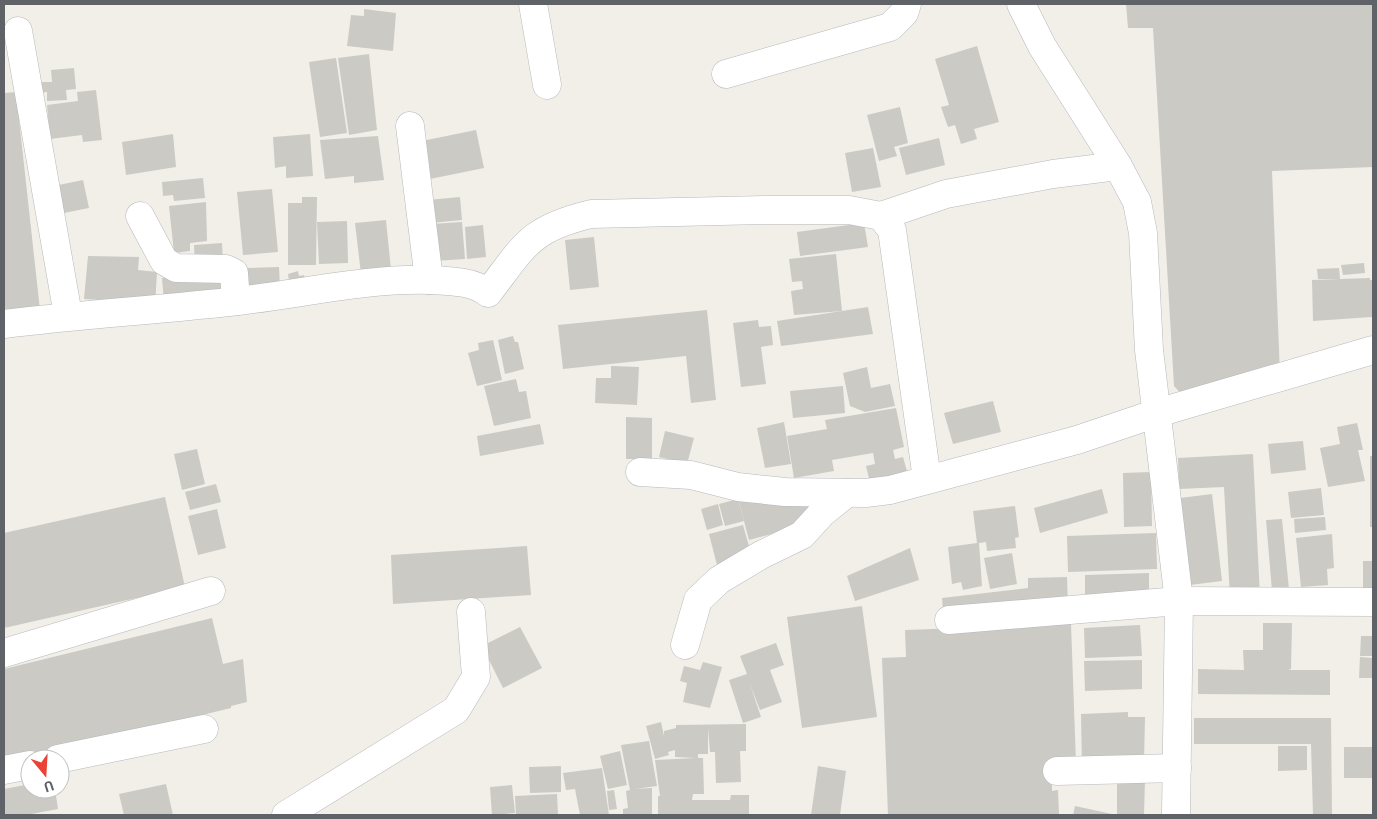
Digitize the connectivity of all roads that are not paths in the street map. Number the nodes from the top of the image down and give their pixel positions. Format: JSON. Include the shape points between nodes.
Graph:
{"nodes":[{"id":1,"x":533,"y":4,"type":"edge"},
{"id":2,"x":907,"y":4,"type":"edge"},
{"id":3,"x":1021,"y":4,"type":"edge"},
{"id":4,"x":18,"y":31,"type":"dead end"},
{"id":5,"x":726,"y":74,"type":"dead end"},
{"id":6,"x":15,"y":77,"type":"edge"},
{"id":7,"x":547,"y":85,"type":"dead end"},
{"id":8,"x":410,"y":126,"type":"dead end"},
{"id":9,"x":1118,"y":166,"type":"junction"},
{"id":10,"x":140,"y":216,"type":"dead end"},
{"id":11,"x":881,"y":216,"type":"junction"},
{"id":12,"x":429,"y":280,"type":"junction"},
{"id":13,"x":236,"y":301,"type":"junction"},
{"id":14,"x":68,"y":316,"type":"junction"},
{"id":15,"x":4,"y":324,"type":"edge"},
{"id":16,"x":1373,"y":350,"type":"edge"},
{"id":17,"x":1157,"y":412,"type":"junction"},
{"id":18,"x":640,"y":472,"type":"dead end"},
{"id":19,"x":928,"y":479,"type":"junction"},
{"id":20,"x":847,"y":493,"type":"junction"},
{"id":21,"x":212,"y":590,"type":"dead end"},
{"id":22,"x":1179,"y":601,"type":"junction"},
{"id":23,"x":1373,"y":602,"type":"edge"},
{"id":24,"x":471,"y":612,"type":"dead end"},
{"id":25,"x":949,"y":620,"type":"dead end"},
{"id":26,"x":685,"y":645,"type":"dead end"},
{"id":27,"x":4,"y":653,"type":"edge"},
{"id":28,"x":204,"y":729,"type":"dead end"},
{"id":29,"x":70,"y":757,"type":"edge"},
{"id":30,"x":20,"y":767,"type":"edge"},
{"id":31,"x":1176,"y":768,"type":"junction"},
{"id":32,"x":4,"y":770,"type":"edge"},
{"id":33,"x":1058,"y":771,"type":"dead end"},
{"id":34,"x":286,"y":815,"type":"edge"},
{"id":35,"x":1176,"y":815,"type":"edge"}],
"edges":[{"from":1,"to":7,"type":"street"},
{"from":2,"to":5,"type":"street","via":[[904,13],[890,28]]},
{"from":3,"to":9,"type":"street","via":[[1042,46]]},
{"from":4,"to":6,"type":"street"},
{"from":6,"to":14,"type":"street"},
{"from":8,"to":12,"type":"street"},
{"from":9,"to":11,"type":"street","via":[[1053,174],[946,194]]},
{"from":9,"to":17,"type":"street","via":[[1137,202],[1143,233],[1149,350]]},
{"from":10,"to":13,"type":"street","via":[[164,261],[176,268],[226,269],[234,273]]},
{"from":11,"to":12,"type":"street","via":[[849,210],[591,214],[569,219],[540,232],[522,246],[488,293],[480,287]]},
{"from":11,"to":19,"type":"street","via":[[892,230],[896,249]]},
{"from":12,"to":13,"type":"street"},
{"from":13,"to":14,"type":"street"},
{"from":14,"to":15,"type":"street"},
{"from":16,"to":17,"type":"street"},
{"from":17,"to":19,"type":"street","via":[[1077,440]]},
{"from":17,"to":22,"type":"street"},
{"from":18,"to":20,"type":"street","via":[[690,475],[738,488]]},
{"from":19,"to":20,"type":"street","via":[[890,490]]},
{"from":20,"to":26,"type":"street","via":[[802,535],[761,554],[719,580],[698,600]]},
{"from":21,"to":27,"type":"street"},
{"from":22,"to":23,"type":"street"},
{"from":22,"to":25,"type":"street"},
{"from":22,"to":31,"type":"street"},
{"from":24,"to":34,"type":"street","via":[[476,677],[456,710]]},
{"from":28,"to":29,"type":"street"},
{"from":30,"to":32,"type":"street"},
{"from":31,"to":33,"type":"street"},
{"from":31,"to":35,"type":"street"}]}
